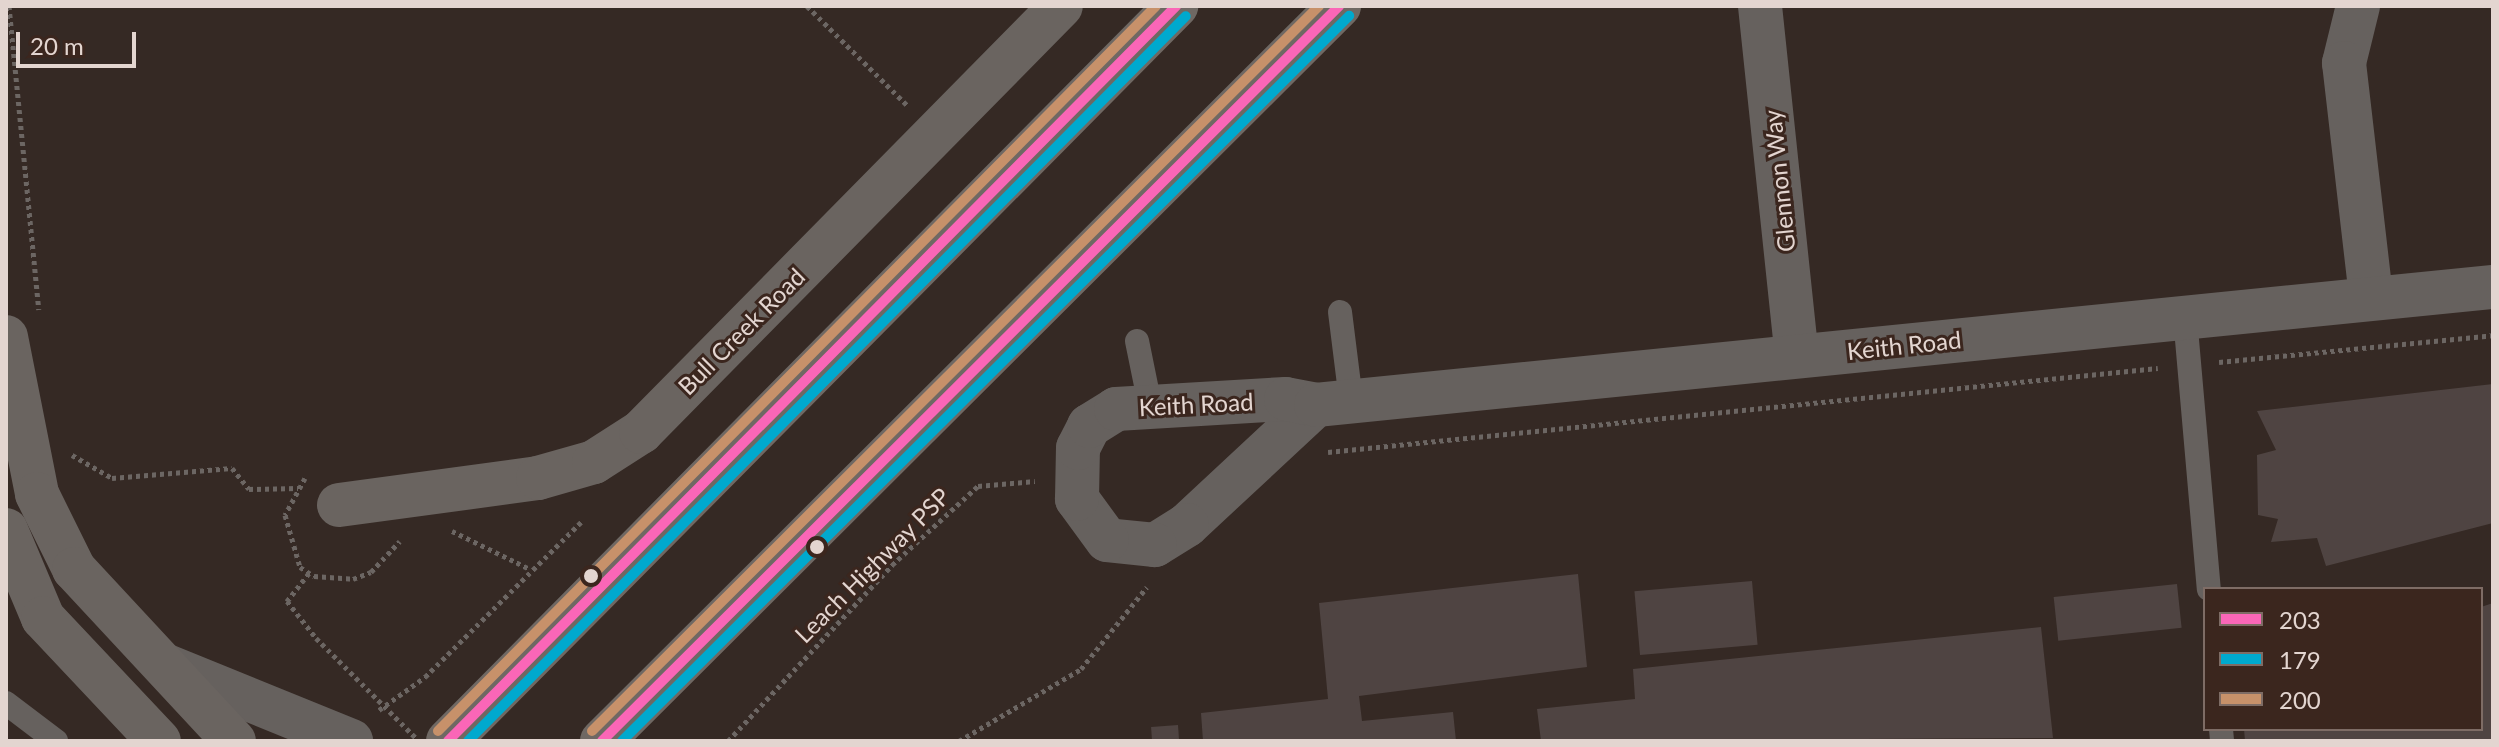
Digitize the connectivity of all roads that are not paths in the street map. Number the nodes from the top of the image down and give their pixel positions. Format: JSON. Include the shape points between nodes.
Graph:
{"nodes":[{"id":1,"x":1061,"y":6,"type":"edge"},
{"id":2,"x":1176,"y":6,"type":"edge"},
{"id":3,"x":1339,"y":6,"type":"edge"},
{"id":4,"x":1760,"y":6,"type":"edge"},
{"id":5,"x":2358,"y":6,"type":"edge"},
{"id":6,"x":2493,"y":287,"type":"edge"},
{"id":7,"x":2371,"y":297,"type":"junction"},
{"id":8,"x":1340,"y":312,"type":"dead end"},
{"id":9,"x":2185,"y":317,"type":"junction"},
{"id":10,"x":23,"y":329,"type":"edge"},
{"id":11,"x":1137,"y":341,"type":"dead end"},
{"id":12,"x":1797,"y":356,"type":"junction"},
{"id":13,"x":1150,"y":405,"type":"junction"},
{"id":14,"x":1321,"y":409,"type":"junction"},
{"id":15,"x":326,"y":489,"type":"road end"},
{"id":16,"x":19,"y":523,"type":"edge"},
{"id":17,"x":2209,"y":587,"type":"edge"},
{"id":18,"x":164,"y":665,"type":"junction"},
{"id":19,"x":6,"y":703,"type":"edge"},
{"id":20,"x":361,"y":727,"type":"edge"},
{"id":21,"x":56,"y":741,"type":"edge"},
{"id":22,"x":159,"y":741,"type":"edge"},
{"id":23,"x":234,"y":741,"type":"edge"},
{"id":24,"x":448,"y":741,"type":"edge"},
{"id":25,"x":602,"y":741,"type":"edge"}],
"edges":[{"from":1,"to":15,"type":"street","name":"Bull Creek Road","via":[[641,432],[594,462],[538,478]]},
{"from":2,"to":24,"type":"highway"},
{"from":3,"to":25,"type":"highway"},
{"from":4,"to":12,"type":"street","name":"Glennon Way"},
{"from":5,"to":7,"type":"street","via":[[2344,63]]},
{"from":6,"to":7,"type":"street","name":"Keith Road"},
{"from":7,"to":9,"type":"street","name":"Keith Road"},
{"from":8,"to":14,"type":"lane"},
{"from":9,"to":12,"type":"street","name":"Keith Road"},
{"from":9,"to":17,"type":"lane"},
{"from":10,"to":16,"type":"street"},
{"from":11,"to":13,"type":"lane"},
{"from":12,"to":14,"type":"street","name":"Keith Road"},
{"from":13,"to":14,"type":"street","name":"Keith Road","via":[[1286,399]]},
{"from":13,"to":14,"type":"street","name":"Keith Road","via":[[1116,409],[1089,426],[1072,478],[1087,522],[1107,540],[1155,545],[1187,525]]},
{"from":16,"to":18,"type":"street"},
{"from":16,"to":22,"type":"street","via":[[43,618]]},
{"from":18,"to":20,"type":"street"},
{"from":18,"to":23,"type":"street"},
{"from":19,"to":21,"type":"lane"}]}
